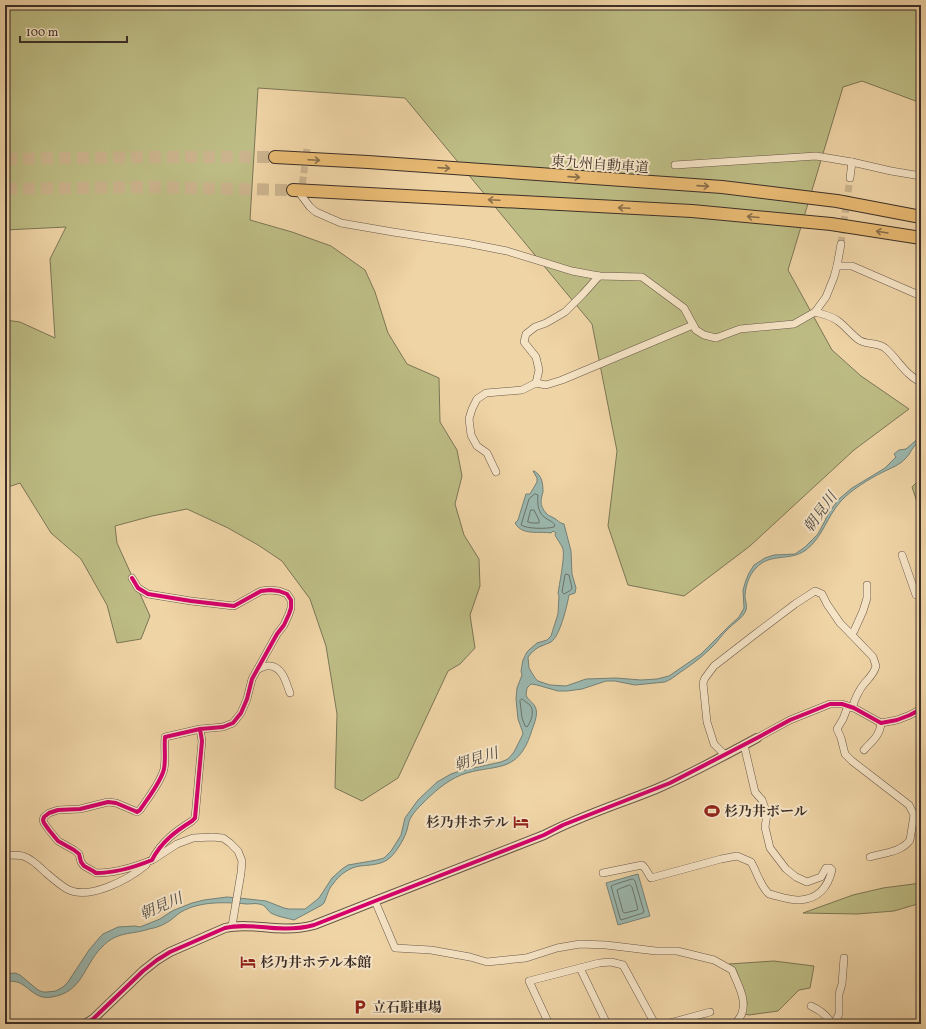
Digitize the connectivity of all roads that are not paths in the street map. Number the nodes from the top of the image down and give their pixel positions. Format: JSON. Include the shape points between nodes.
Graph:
{"nodes":[{"id":1,"x":275,"y":158,"type":"tunnel mouth"},
{"id":2,"x":852,"y":162,"type":"junction"},
{"id":3,"x":675,"y":165,"type":"dead end"},
{"id":4,"x":921,"y":176,"type":"edge"},
{"id":5,"x":850,"y":178,"type":"tunnel mouth"},
{"id":6,"x":297,"y":192,"type":"joint"},
{"id":7,"x":921,"y":217,"type":"edge"},
{"id":8,"x":921,"y":238,"type":"edge"},
{"id":9,"x":842,"y":244,"type":"tunnel mouth"},
{"id":10,"x":836,"y":266,"type":"junction"},
{"id":11,"x":599,"y":276,"type":"junction"},
{"id":12,"x":921,"y":296,"type":"edge"},
{"id":13,"x":815,"y":312,"type":"junction"},
{"id":14,"x":693,"y":325,"type":"junction"},
{"id":15,"x":921,"y":382,"type":"edge"},
{"id":16,"x":536,"y":383,"type":"junction"},
{"id":17,"x":496,"y":472,"type":"dead end"},
{"id":18,"x":902,"y":555,"type":"dead end"},
{"id":19,"x":132,"y":578,"type":"dead end"},
{"id":20,"x":867,"y":585,"type":"dead end"},
{"id":21,"x":917,"y":591,"type":"edge"},
{"id":22,"x":850,"y":633,"type":"junction"},
{"id":23,"x":258,"y":669,"type":"junction"},
{"id":24,"x":290,"y":693,"type":"dead end"},
{"id":25,"x":850,"y":707,"type":"junction"},
{"id":26,"x":921,"y":709,"type":"edge"},
{"id":27,"x":881,"y":723,"type":"junction"},
{"id":28,"x":200,"y":729,"type":"junction"},
{"id":29,"x":757,"y":738,"type":"joint"},
{"id":30,"x":744,"y":745,"type":"junction"},
{"id":31,"x":864,"y":750,"type":"dead end"},
{"id":32,"x":725,"y":755,"type":"junction"},
{"id":33,"x":5,"y":855,"type":"edge"},
{"id":34,"x":870,"y":857,"type":"dead end"},
{"id":35,"x":152,"y":860,"type":"junction"},
{"id":36,"x":603,"y":873,"type":"dead end"},
{"id":37,"x":375,"y":901,"type":"junction"},
{"id":38,"x":232,"y":924,"type":"junction"},
{"id":39,"x":844,"y":958,"type":"dead end"},
{"id":40,"x":580,"y":968,"type":"junction"},
{"id":41,"x":811,"y":1006,"type":"dead end"},
{"id":42,"x":710,"y":1012,"type":"dead end"},
{"id":43,"x":85,"y":1024,"type":"edge"},
{"id":44,"x":549,"y":1024,"type":"edge"},
{"id":45,"x":608,"y":1024,"type":"edge"},
{"id":46,"x":655,"y":1024,"type":"edge"},
{"id":47,"x":666,"y":1024,"type":"edge"},
{"id":48,"x":735,"y":1024,"type":"edge"},
{"id":49,"x":833,"y":1024,"type":"edge"}],
"edges":[{"from":1,"to":7,"type":"highway","name":"東九州自動車道","one_way":true,"via":[[722,187],[837,200]]},
{"from":2,"to":3,"type":"street","via":[[816,156]]},
{"from":2,"to":4,"type":"street"},
{"from":2,"to":5,"type":"street"},
{"from":8,"to":6,"type":"highway","one_way":true,"via":[[831,224],[692,211]]},
{"from":6,"to":11,"type":"street","via":[[316,212],[341,223],[507,251],[572,271]]},
{"from":9,"to":10,"type":"street"},
{"from":10,"to":12,"type":"street","via":[[852,266]]},
{"from":10,"to":13,"type":"street","via":[[826,297]]},
{"from":11,"to":14,"type":"street","via":[[642,276],[684,308]]},
{"from":11,"to":16,"type":"street","via":[[565,312],[526,334],[524,342],[536,357],[539,370]]},
{"from":13,"to":14,"type":"street","via":[[794,324],[740,329],[716,338],[704,335]]},
{"from":13,"to":15,"type":"street","via":[[836,320],[859,340],[879,345],[911,376]]},
{"from":14,"to":16,"type":"street","via":[[562,380],[546,385]]},
{"from":16,"to":17,"type":"street","via":[[522,390],[486,393],[477,399],[469,419],[471,435],[476,446],[487,454]]},
{"from":18,"to":21,"type":"street"},
{"from":19,"to":23,"type":"street","via":[[138,588],[148,594],[234,606],[261,591],[288,594],[291,600],[289,614]]},
{"from":20,"to":22,"type":"street","via":[[863,611],[854,631]]},
{"from":22,"to":25,"type":"street","via":[[873,657],[876,666],[874,673],[863,685]]},
{"from":22,"to":32,"type":"street","via":[[840,623],[822,594],[815,591],[714,666],[703,683],[707,722],[714,744]]},
{"from":23,"to":24,"type":"street","via":[[269,666],[276,668],[283,674]]},
{"from":23,"to":28,"type":"street","via":[[252,678],[247,699],[233,723],[223,727]]},
{"from":25,"to":27,"type":"street"},
{"from":25,"to":29,"type":"street","via":[[830,704],[790,720]]},
{"from":25,"to":34,"type":"street","via":[[837,729],[846,754],[909,805],[914,815],[910,840],[904,847]]},
{"from":26,"to":27,"type":"street","via":[[904,718]]},
{"from":27,"to":31,"type":"street","via":[[878,734]]},
{"from":28,"to":35,"type":"street","via":[[202,741],[195,818],[161,846]]},
{"from":28,"to":35,"type":"street","via":[[165,737],[164,770],[137,812],[108,802],[80,809],[58,810],[49,813],[43,820],[55,838],[74,850],[84,866],[93,871],[100,873],[125,869]]},
{"from":29,"to":30,"type":"street"},
{"from":30,"to":32,"type":"street"},
{"from":30,"to":36,"type":"street","via":[[755,792],[762,800],[767,814],[765,827],[770,848],[786,869],[807,882],[821,877],[826,868],[830,868],[831,876],[821,892],[814,898],[799,901],[769,894],[762,886],[751,862],[737,856],[651,878],[642,865]]},
{"from":32,"to":37,"type":"street","via":[[655,789]]},
{"from":33,"to":35,"type":"street","via":[[26,857],[67,889],[84,893],[115,884]]},
{"from":35,"to":38,"type":"street","via":[[186,840],[208,837],[223,838],[230,842],[242,861]]},
{"from":37,"to":38,"type":"street","via":[[305,927],[272,928]]},
{"from":37,"to":48,"type":"street","via":[[395,948],[437,951],[487,962],[526,958],[580,944],[677,951],[714,960],[732,970],[744,1002],[742,1014]]},
{"from":38,"to":43,"type":"street","via":[[163,956]]},
{"from":39,"to":49,"type":"street","via":[[839,1014]]},
{"from":40,"to":44,"type":"street","via":[[529,981]]},
{"from":40,"to":45,"type":"street"},
{"from":40,"to":46,"type":"street","via":[[611,962],[623,965]]},
{"from":41,"to":49,"type":"street","via":[[828,1017]]},
{"from":42,"to":47,"type":"street"}]}
